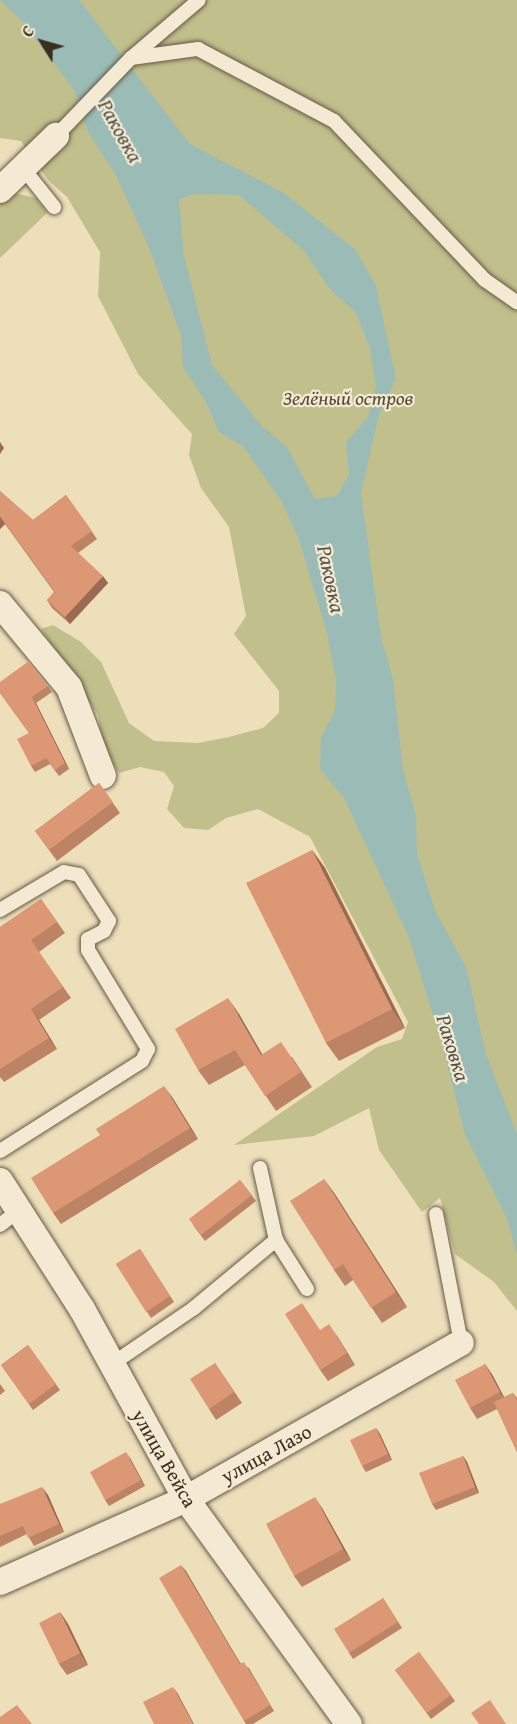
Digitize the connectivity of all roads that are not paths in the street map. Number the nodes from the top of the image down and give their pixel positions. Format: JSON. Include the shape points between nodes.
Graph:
{"nodes":[{"id":1,"x":199,"y":0,"type":"edge"},
{"id":2,"x":131,"y":58,"type":"junction"},
{"id":3,"x":56,"y":136,"type":"joint"},
{"id":4,"x":23,"y":168,"type":"junction"},
{"id":5,"x":0,"y":190,"type":"edge"},
{"id":6,"x":54,"y":207,"type":"dead end"},
{"id":7,"x":517,"y":302,"type":"edge"},
{"id":8,"x":0,"y":604,"type":"edge"},
{"id":9,"x":103,"y":776,"type":"dead end"},
{"id":10,"x":0,"y":910,"type":"edge"},
{"id":11,"x":0,"y":1151,"type":"edge"},
{"id":12,"x":260,"y":1168,"type":"dead end"},
{"id":13,"x":0,"y":1180,"type":"edge"},
{"id":14,"x":436,"y":1214,"type":"dead end"},
{"id":15,"x":9,"y":1217,"type":"edge"},
{"id":16,"x":276,"y":1240,"type":"junction"},
{"id":17,"x":307,"y":1289,"type":"dead end"},
{"id":18,"x":461,"y":1343,"type":"joint"},
{"id":19,"x":112,"y":1364,"type":"junction"},
{"id":20,"x":186,"y":1499,"type":"junction"},
{"id":21,"x":0,"y":1582,"type":"edge"},
{"id":22,"x":349,"y":1724,"type":"edge"}],
"edges":[{"from":1,"to":2,"type":"lane"},
{"from":2,"to":3,"type":"lane"},
{"from":2,"to":7,"type":"lane","via":[[198,49],[334,121],[485,280]]},
{"from":3,"to":4,"type":"street"},
{"from":4,"to":5,"type":"street"},
{"from":4,"to":6,"type":"lane"},
{"from":8,"to":9,"type":"street","via":[[69,687]]},
{"from":10,"to":11,"type":"lane","via":[[64,872],[79,874],[109,921],[104,932],[88,939],[88,950],[148,1049],[142,1061]]},
{"from":12,"to":16,"type":"lane"},
{"from":13,"to":15,"type":"street","name":"улица Вейса"},
{"from":14,"to":18,"type":"lane"},
{"from":15,"to":19,"type":"street","name":"улица Вейса"},
{"from":16,"to":17,"type":"lane"},
{"from":16,"to":19,"type":"lane","via":[[194,1308]]},
{"from":18,"to":20,"type":"street","name":"улица Лазо"},
{"from":19,"to":20,"type":"street","name":"улица Вейса"},
{"from":20,"to":21,"type":"street","name":"улица Лазо"},
{"from":20,"to":22,"type":"street","name":"улица Вейса"}]}
